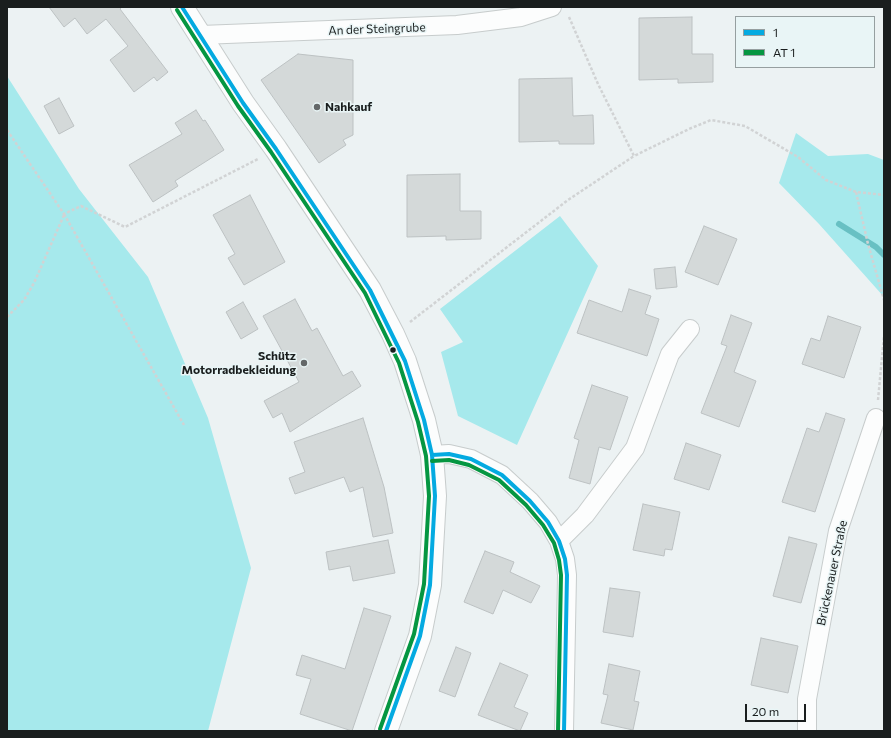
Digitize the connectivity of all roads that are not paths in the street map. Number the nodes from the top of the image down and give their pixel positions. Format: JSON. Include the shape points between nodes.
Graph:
{"nodes":[{"id":1,"x":182,"y":7,"type":"edge"},
{"id":2,"x":552,"y":7,"type":"edge"},
{"id":3,"x":201,"y":36,"type":"junction"},
{"id":4,"x":690,"y":329,"type":"dead end"},
{"id":5,"x":876,"y":418,"type":"road end"},
{"id":6,"x":432,"y":455,"type":"junction"},
{"id":7,"x":559,"y":541,"type":"junction"},
{"id":8,"x":386,"y":731,"type":"edge"},
{"id":9,"x":564,"y":731,"type":"edge"},
{"id":10,"x":807,"y":731,"type":"edge"}],
"edges":[{"from":1,"to":3,"type":"main road"},
{"from":2,"to":3,"type":"street","name":"An der Steingrube","via":[[521,17],[457,25]]},
{"from":3,"to":6,"type":"main road","via":[[243,103],[370,290],[393,334],[411,379]]},
{"from":4,"to":7,"type":"street","via":[[670,354],[635,448],[585,515]]},
{"from":5,"to":10,"type":"street","name":"Brückenauer Straße","via":[[838,531],[807,699]]},
{"from":6,"to":7,"type":"street","via":[[449,454],[471,459],[502,475],[530,501],[548,522]]},
{"from":6,"to":8,"type":"main road","via":[[435,496],[430,584],[420,636]]},
{"from":7,"to":9,"type":"street","via":[[567,575]]}]}
